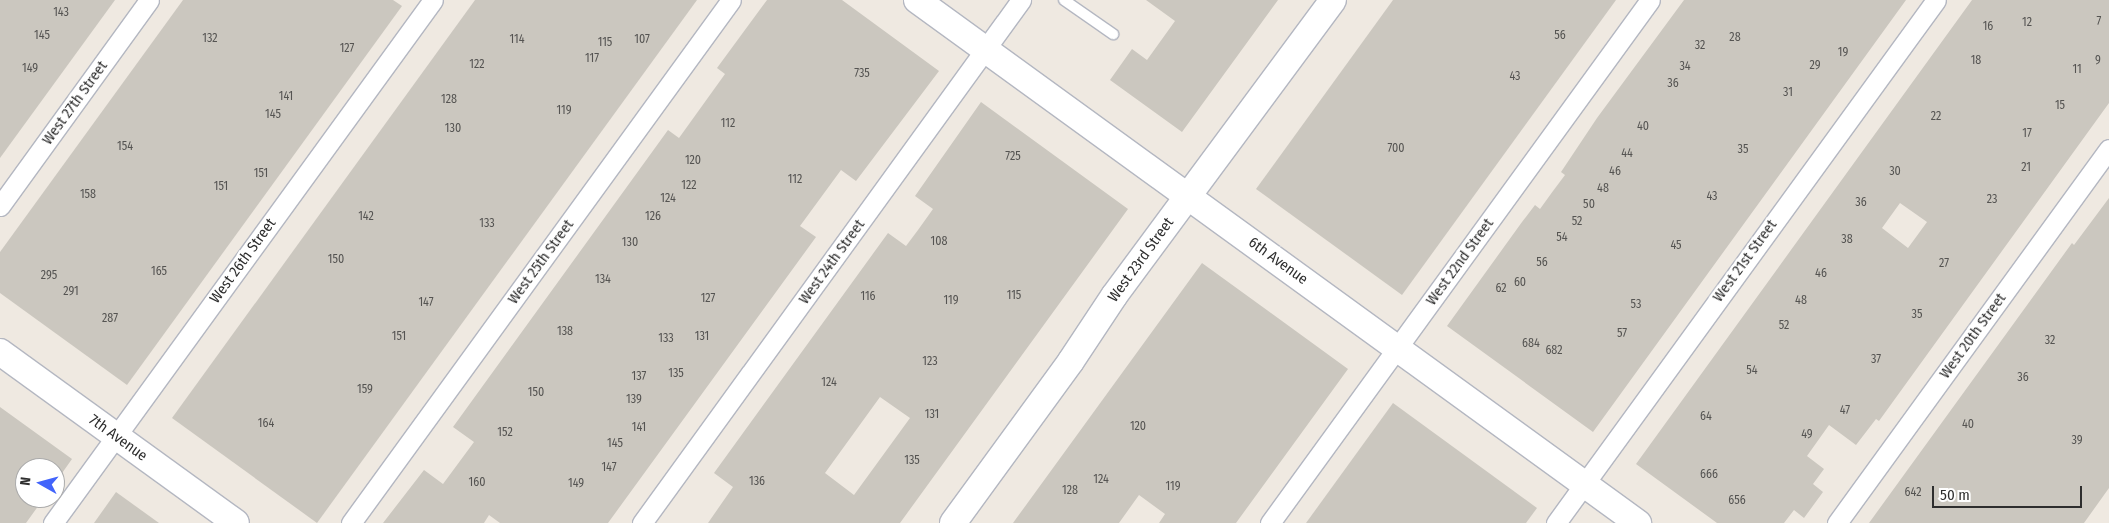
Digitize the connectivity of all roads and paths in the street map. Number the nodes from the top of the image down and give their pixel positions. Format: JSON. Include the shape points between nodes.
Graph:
{"nodes":[{"id":1,"x":149,"y":0,"type":"edge"},
{"id":2,"x":433,"y":0,"type":"edge"},
{"id":3,"x":731,"y":0,"type":"edge"},
{"id":4,"x":917,"y":0,"type":"edge"},
{"id":5,"x":1021,"y":0,"type":"edge"},
{"id":6,"x":1064,"y":0,"type":"edge"},
{"id":7,"x":1333,"y":0,"type":"edge"},
{"id":8,"x":1650,"y":0,"type":"edge"},
{"id":9,"x":1936,"y":0,"type":"edge"},
{"id":10,"x":1113,"y":34,"type":"dead end"},
{"id":11,"x":986,"y":49,"type":"junction"},
{"id":12,"x":2109,"y":149,"type":"edge"},
{"id":13,"x":1189,"y":197,"type":"junction"},
{"id":14,"x":0,"y":206,"type":"edge"},
{"id":15,"x":1398,"y":348,"type":"junction"},
{"id":16,"x":0,"y":352,"type":"edge"},
{"id":17,"x":116,"y":436,"type":"junction"},
{"id":18,"x":1584,"y":484,"type":"junction"},
{"id":19,"x":53,"y":523,"type":"edge"},
{"id":20,"x":236,"y":523,"type":"edge"},
{"id":21,"x":351,"y":523,"type":"edge"},
{"id":22,"x":642,"y":523,"type":"edge"},
{"id":23,"x":953,"y":523,"type":"edge"},
{"id":24,"x":1270,"y":523,"type":"edge"},
{"id":25,"x":1556,"y":523,"type":"edge"},
{"id":26,"x":1638,"y":523,"type":"edge"},
{"id":27,"x":1837,"y":523,"type":"edge"}],
"edges":[{"from":1,"to":14,"type":"street","name":"West 27th Street"},
{"from":2,"to":17,"type":"street","name":"West 26th Street"},
{"from":3,"to":21,"type":"street","name":"West 25th Street"},
{"from":4,"to":11,"type":"main road","name":"6th Avenue"},
{"from":5,"to":11,"type":"street","name":"West 24th Street"},
{"from":6,"to":10,"type":"lane"},
{"from":7,"to":13,"type":"main road","name":"West 23rd Street"},
{"from":8,"to":15,"type":"street","name":"West 22nd Street"},
{"from":9,"to":18,"type":"street","name":"West 21st Street"},
{"from":11,"to":13,"type":"main road","name":"6th Avenue"},
{"from":11,"to":22,"type":"street","name":"West 24th Street"},
{"from":12,"to":27,"type":"street","name":"West 20th Street"},
{"from":13,"to":15,"type":"main road","name":"6th Avenue"},
{"from":13,"to":23,"type":"main road","name":"West 23rd Street","via":[[1114,296],[1071,361]]},
{"from":15,"to":18,"type":"main road","name":"6th Avenue"},
{"from":15,"to":24,"type":"street","name":"West 22nd Street"},
{"from":16,"to":17,"type":"main road","name":"7th Avenue"},
{"from":17,"to":19,"type":"street","name":"West 26th Street"},
{"from":17,"to":20,"type":"main road","name":"7th Avenue"},
{"from":18,"to":25,"type":"street","name":"West 21st Street"},
{"from":18,"to":26,"type":"main road","name":"6th Avenue"}]}
